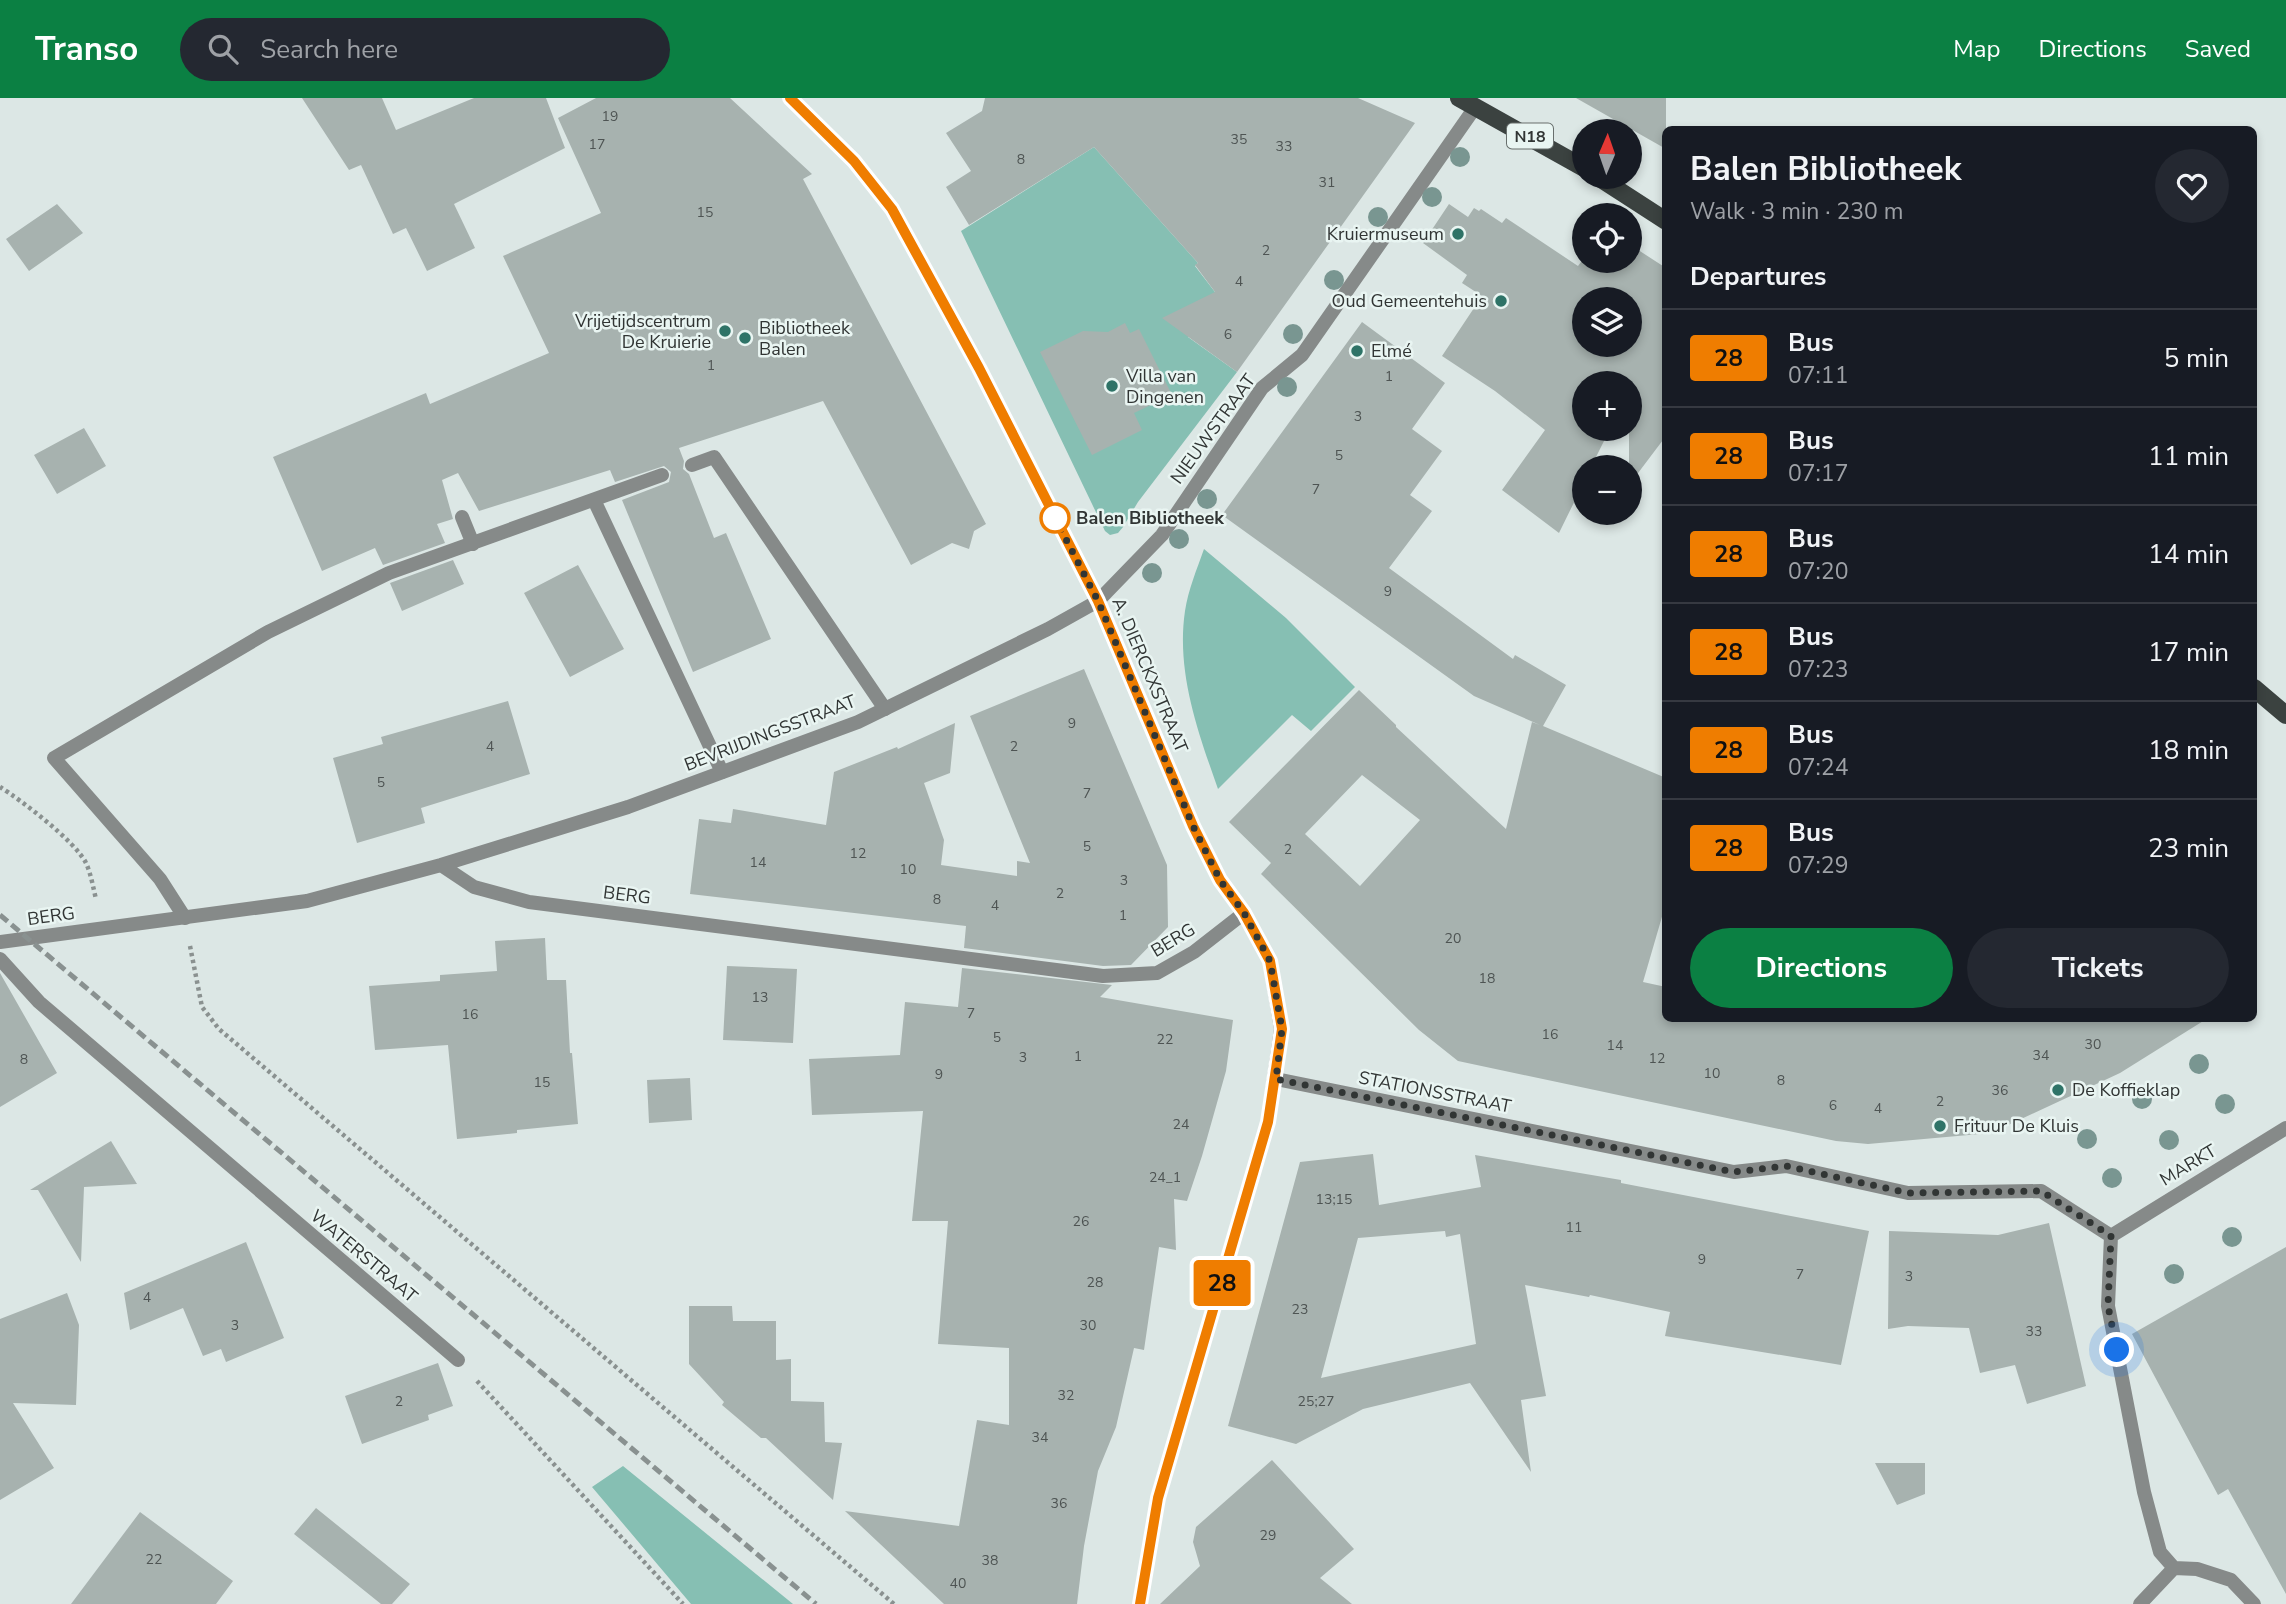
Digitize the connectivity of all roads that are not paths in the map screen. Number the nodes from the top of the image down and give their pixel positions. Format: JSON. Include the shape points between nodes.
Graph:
{"nodes":[{"id":1,"x":790,"y":98,"type":"edge"},
{"id":2,"x":1459,"y":98,"type":"edge"},
{"id":3,"x":1476,"y":106,"type":"junction"},
{"id":4,"x":1572,"y":160,"type":"edge"},
{"id":5,"x":1616,"y":189,"type":"edge"},
{"id":6,"x":1662,"y":219,"type":"edge"},
{"id":7,"x":692,"y":465,"type":"dead end"},
{"id":8,"x":662,"y":475,"type":"dead end"},
{"id":9,"x":594,"y":500,"type":"junction"},
{"id":10,"x":463,"y":517,"type":"dead end"},
{"id":11,"x":472,"y":544,"type":"junction"},
{"id":12,"x":1098,"y":601,"type":"junction"},
{"id":13,"x":2257,"y":691,"type":"edge"},
{"id":14,"x":886,"y":709,"type":"junction"},
{"id":15,"x":2286,"y":715,"type":"edge"},
{"id":16,"x":722,"y":772,"type":"junction"},
{"id":17,"x":441,"y":865,"type":"junction"},
{"id":18,"x":1244,"y":913,"type":"junction"},
{"id":19,"x":185,"y":918,"type":"junction"},
{"id":20,"x":0,"y":943,"type":"edge"},
{"id":21,"x":0,"y":958,"type":"edge"},
{"id":22,"x":1276,"y":1079,"type":"junction"},
{"id":23,"x":2286,"y":1128,"type":"edge"},
{"id":24,"x":2111,"y":1236,"type":"junction"},
{"id":25,"x":458,"y":1360,"type":"road end"},
{"id":26,"x":2174,"y":1568,"type":"junction"},
{"id":27,"x":1140,"y":1604,"type":"edge"},
{"id":28,"x":2140,"y":1604,"type":"edge"},
{"id":29,"x":2254,"y":1604,"type":"edge"}],
"edges":[{"from":1,"to":12,"type":"street","name":"A. DIERCKXSTRAAT","via":[[854,161],[892,209]]},
{"from":2,"to":3,"type":"main road","number":"N18"},
{"from":3,"to":4,"type":"main road","number":"N18"},
{"from":3,"to":12,"type":"street","name":"NIEUWSTRAAT","via":[[1302,355],[1262,388],[1162,535]]},
{"from":5,"to":6,"type":"main road"},
{"from":7,"to":14,"type":"street","via":[[714,457]]},
{"from":8,"to":9,"type":"street"},
{"from":9,"to":11,"type":"street"},
{"from":9,"to":16,"type":"street"},
{"from":10,"to":11,"type":"street"},
{"from":11,"to":19,"type":"street","via":[[389,573],[268,632],[54,758],[160,879]]},
{"from":12,"to":14,"type":"street","name":"BEVRIJDINGSSTRAAT"},
{"from":12,"to":18,"type":"street","name":"A. DIERCKXSTRAAT","via":[[1193,826],[1220,880]]},
{"from":13,"to":15,"type":"main road"},
{"from":14,"to":16,"type":"street","name":"BEVRIJDINGSSTRAAT"},
{"from":16,"to":17,"type":"street","name":"BEVRIJDINGSSTRAAT","via":[[628,807]]},
{"from":17,"to":18,"type":"street","name":"BERG","via":[[474,887],[529,902],[1103,976],[1157,973],[1194,952]]},
{"from":17,"to":19,"type":"street","name":"BERG","via":[[307,901]]},
{"from":18,"to":22,"type":"street","name":"A. DIERCKXSTRAAT","via":[[1270,961],[1278,997],[1282,1029]]},
{"from":19,"to":20,"type":"street","name":"BERG"},
{"from":21,"to":25,"type":"street","name":"WATERSTRAAT","via":[[39,1002]]},
{"from":22,"to":24,"type":"street","name":"STATIONSSTRAAT","via":[[1734,1172],[1786,1166],[1908,1193],[2041,1191]]},
{"from":22,"to":27,"type":"street","via":[[1268,1122],[1158,1498]]},
{"from":23,"to":24,"type":"street","name":"MARKT"},
{"from":24,"to":26,"type":"street","via":[[2108,1306],[2147,1504],[2160,1552]]},
{"from":26,"to":28,"type":"street"},
{"from":26,"to":29,"type":"street","via":[[2197,1569],[2231,1580]]}]}
